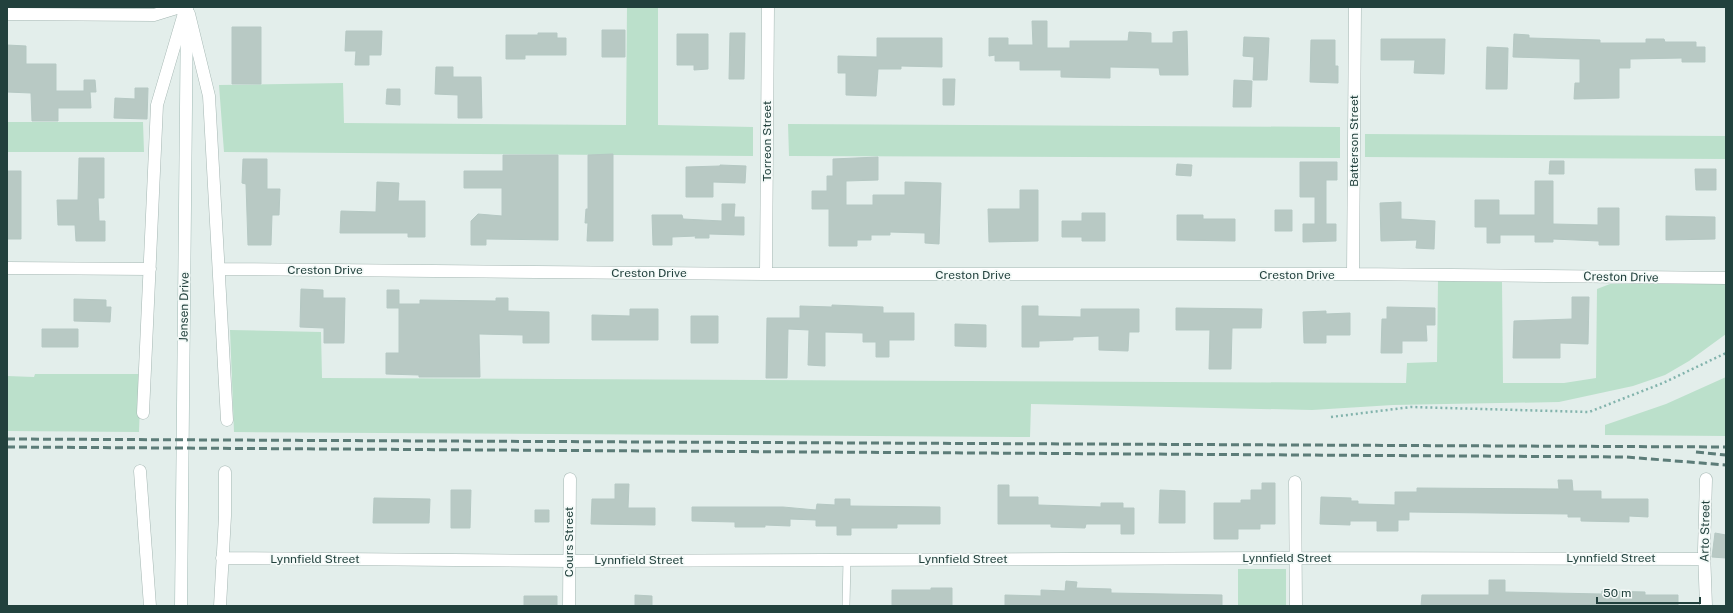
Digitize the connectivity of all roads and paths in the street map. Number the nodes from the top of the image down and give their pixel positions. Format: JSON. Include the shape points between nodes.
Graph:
{"nodes":[{"id":1,"x":180,"y":7,"type":"edge"},
{"id":2,"x":187,"y":7,"type":"edge"},
{"id":3,"x":768,"y":7,"type":"edge"},
{"id":4,"x":1355,"y":7,"type":"edge"},
{"id":5,"x":7,"y":14,"type":"edge"},
{"id":6,"x":7,"y":268,"type":"edge"},
{"id":7,"x":150,"y":269,"type":"junction"},
{"id":8,"x":220,"y":269,"type":"junction"},
{"id":9,"x":766,"y":274,"type":"junction"},
{"id":10,"x":1353,"y":274,"type":"junction"},
{"id":11,"x":1726,"y":278,"type":"edge"},
{"id":12,"x":1726,"y":353,"type":"edge"},
{"id":13,"x":143,"y":413,"type":"dead end"},
{"id":14,"x":1331,"y":417,"type":"dead end"},
{"id":15,"x":227,"y":420,"type":"dead end"},
{"id":16,"x":140,"y":472,"type":"dead end"},
{"id":17,"x":225,"y":472,"type":"dead end"},
{"id":18,"x":570,"y":479,"type":"dead end"},
{"id":19,"x":1706,"y":479,"type":"dead end"},
{"id":20,"x":1295,"y":482,"type":"dead end"},
{"id":21,"x":222,"y":558,"type":"junction"},
{"id":22,"x":1296,"y":558,"type":"junction"},
{"id":23,"x":847,"y":559,"type":"junction"},
{"id":24,"x":1704,"y":559,"type":"junction"},
{"id":25,"x":569,"y":561,"type":"junction"},
{"id":26,"x":150,"y":606,"type":"edge"},
{"id":27,"x":181,"y":606,"type":"edge"},
{"id":28,"x":220,"y":606,"type":"edge"},
{"id":29,"x":569,"y":606,"type":"edge"},
{"id":30,"x":846,"y":606,"type":"edge"},
{"id":31,"x":1296,"y":606,"type":"edge"},
{"id":32,"x":1706,"y":606,"type":"edge"}],
"edges":[{"from":1,"to":5,"type":"street","via":[[154,15]]},
{"from":2,"to":7,"type":"street","via":[[157,105]]},
{"from":2,"to":8,"type":"street","via":[[209,96]]},
{"from":2,"to":27,"type":"street","name":"Jensen Drive"},
{"from":3,"to":9,"type":"street","name":"Torreon Street"},
{"from":4,"to":10,"type":"street","name":"Batterson Street"},
{"from":6,"to":7,"type":"street"},
{"from":7,"to":13,"type":"street"},
{"from":8,"to":9,"type":"street","name":"Creston Drive"},
{"from":8,"to":15,"type":"street"},
{"from":9,"to":10,"type":"street","name":"Creston Drive"},
{"from":10,"to":11,"type":"street","name":"Creston Drive"},
{"from":12,"to":14,"type":"path","via":[[1663,383],[1589,412],[1411,407]]},
{"from":16,"to":26,"type":"street"},
{"from":17,"to":21,"type":"street"},
{"from":18,"to":25,"type":"street","name":"Cours Street"},
{"from":19,"to":24,"type":"street","name":"Arto Street"},
{"from":20,"to":22,"type":"street"},
{"from":21,"to":25,"type":"street","name":"Lynnfield Street"},
{"from":21,"to":28,"type":"street"},
{"from":22,"to":23,"type":"street","name":"Lynnfield Street"},
{"from":22,"to":24,"type":"street","name":"Lynnfield Street"},
{"from":22,"to":31,"type":"street"},
{"from":23,"to":25,"type":"street","name":"Lynnfield Street"},
{"from":23,"to":30,"type":"lane"},
{"from":24,"to":32,"type":"street","name":"Arto Street"},
{"from":25,"to":29,"type":"street","name":"Cours Street"}]}
